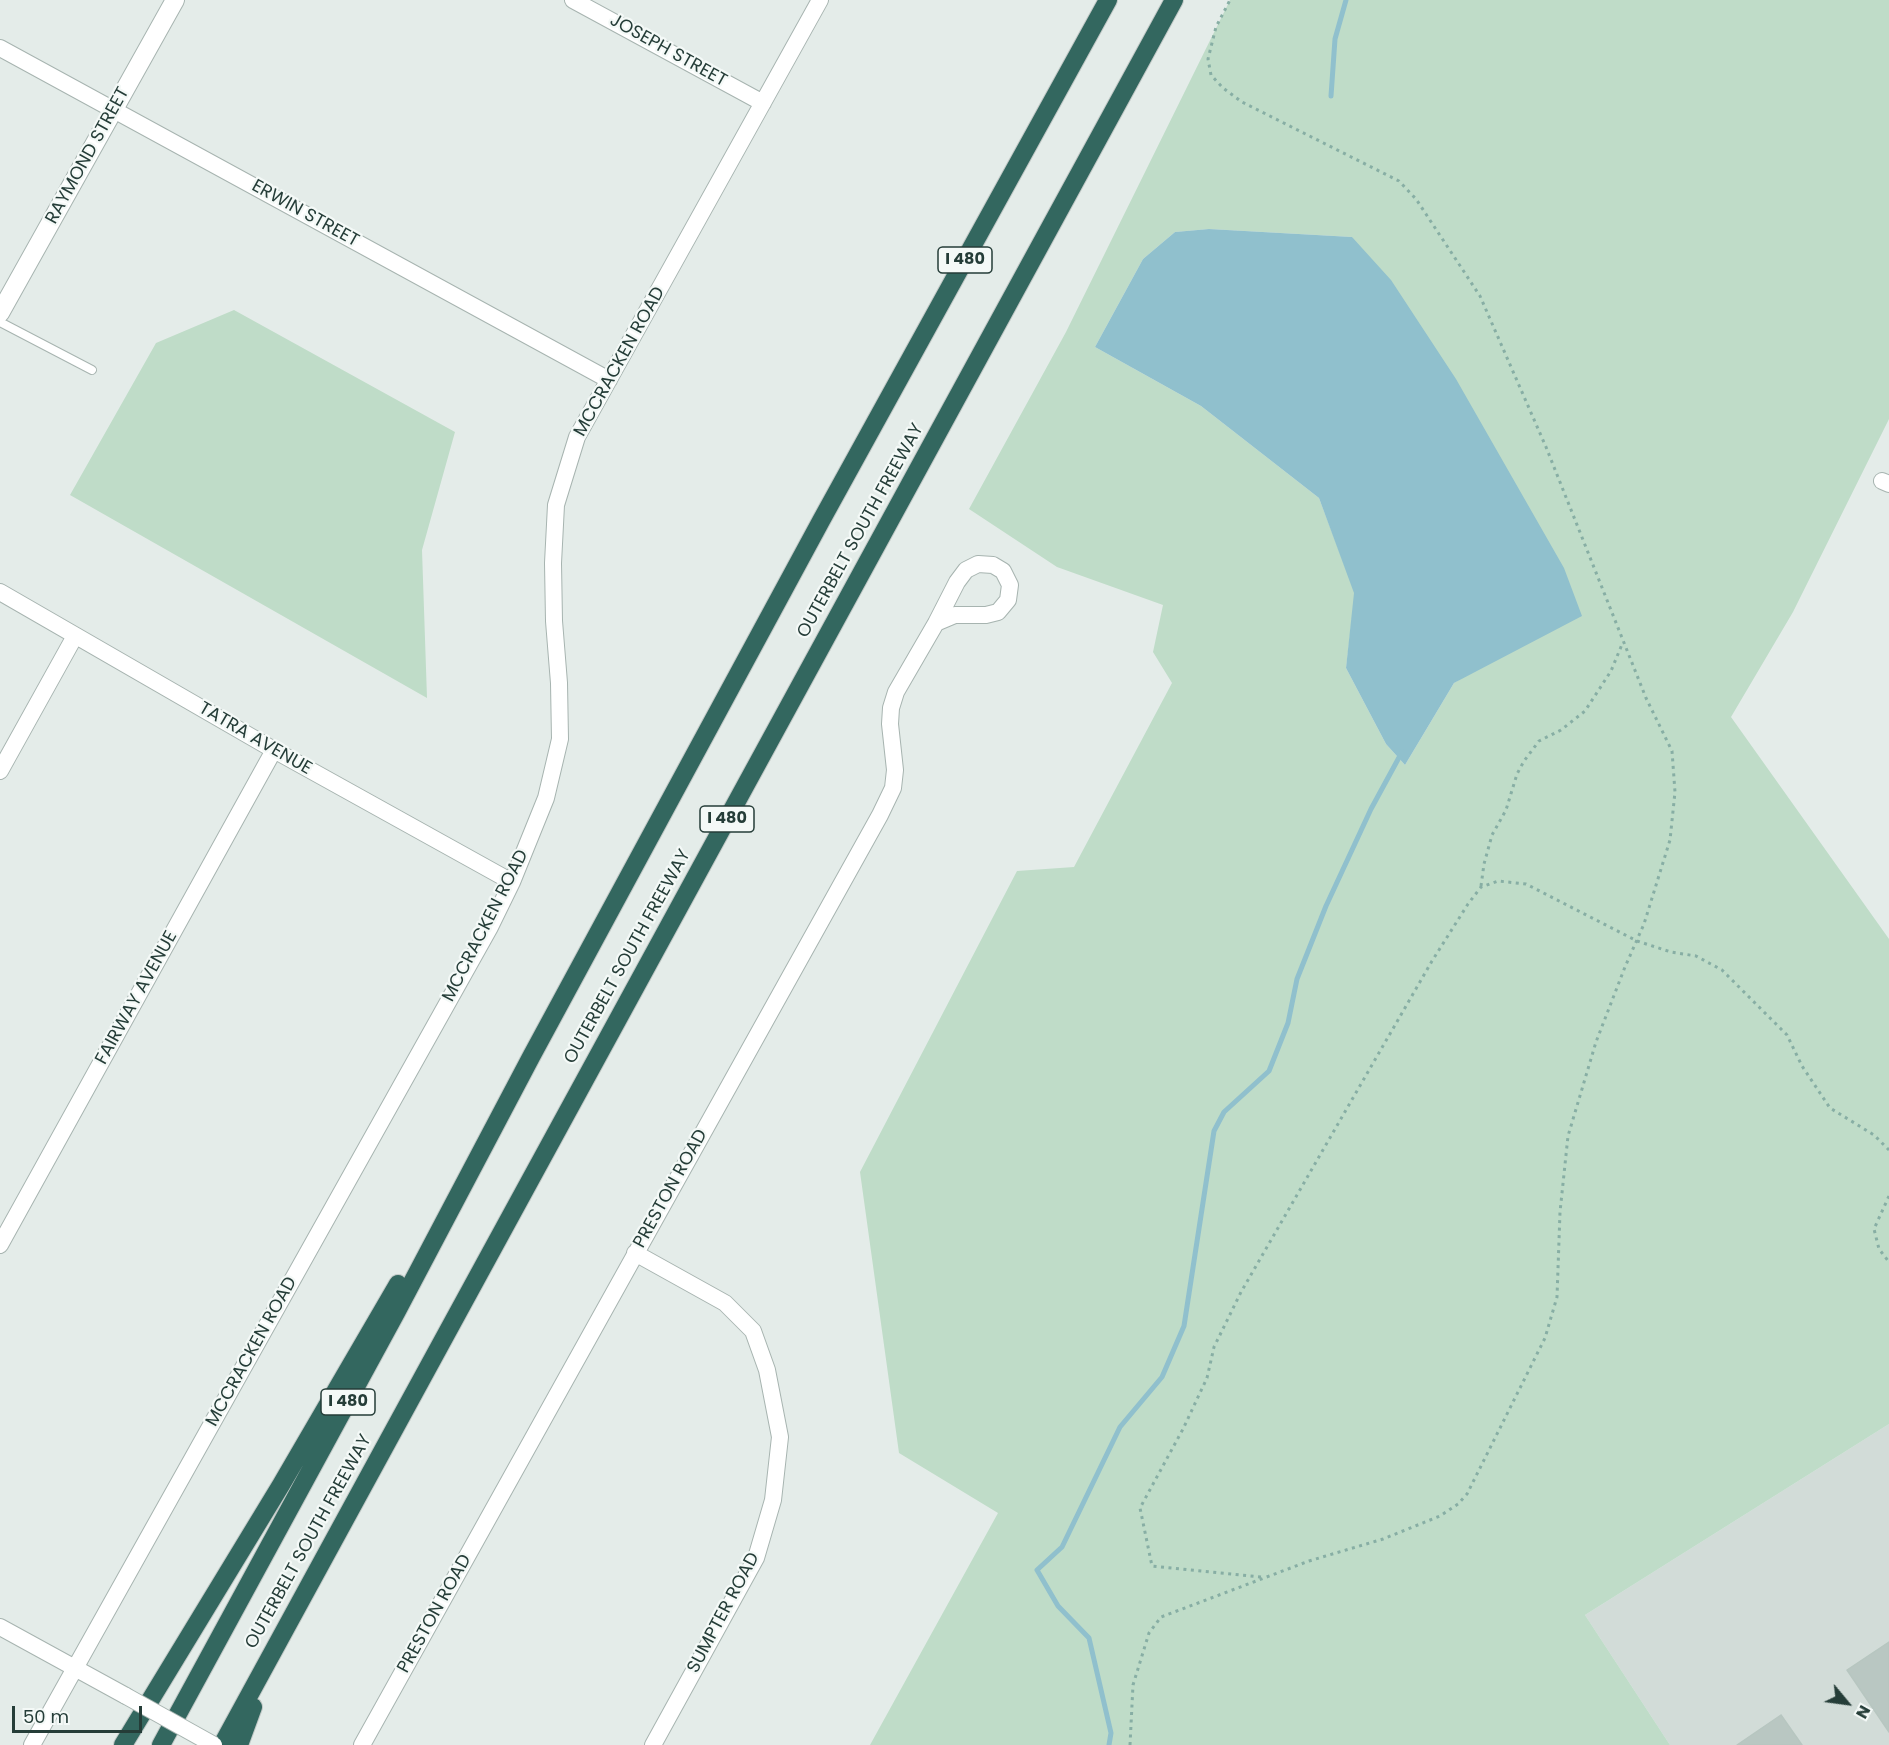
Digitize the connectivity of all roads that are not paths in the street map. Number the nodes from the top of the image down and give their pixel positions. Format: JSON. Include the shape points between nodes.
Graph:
{"nodes":[{"id":1,"x":175,"y":0,"type":"edge"},
{"id":2,"x":573,"y":0,"type":"edge"},
{"id":3,"x":820,"y":0,"type":"edge"},
{"id":4,"x":1108,"y":0,"type":"edge"},
{"id":5,"x":1174,"y":0,"type":"edge"},
{"id":6,"x":0,"y":48,"type":"edge"},
{"id":7,"x":763,"y":103,"type":"junction"},
{"id":8,"x":114,"y":110,"type":"junction"},
{"id":9,"x":0,"y":313,"type":"edge"},
{"id":10,"x":0,"y":322,"type":"edge"},
{"id":11,"x":92,"y":370,"type":"dead end"},
{"id":12,"x":609,"y":380,"type":"junction"},
{"id":13,"x":0,"y":592,"type":"edge"},
{"id":14,"x":936,"y":623,"type":"junction"},
{"id":15,"x":75,"y":636,"type":"junction"},
{"id":16,"x":274,"y":750,"type":"junction"},
{"id":17,"x":0,"y":771,"type":"edge"},
{"id":18,"x":512,"y":882,"type":"junction"},
{"id":19,"x":531,"y":1058,"type":"junction"},
{"id":20,"x":0,"y":1245,"type":"edge"},
{"id":21,"x":635,"y":1253,"type":"junction"},
{"id":22,"x":0,"y":1627,"type":"edge"},
{"id":23,"x":280,"y":1638,"type":"junction"},
{"id":24,"x":75,"y":1668,"type":"junction"},
{"id":25,"x":32,"y":1745,"type":"edge"},
{"id":26,"x":123,"y":1745,"type":"edge"},
{"id":27,"x":161,"y":1745,"type":"edge"},
{"id":28,"x":214,"y":1745,"type":"edge"},
{"id":29,"x":222,"y":1745,"type":"edge"},
{"id":30,"x":239,"y":1745,"type":"edge"},
{"id":31,"x":362,"y":1745,"type":"edge"},
{"id":32,"x":652,"y":1745,"type":"edge"}],
"edges":[{"from":1,"to":8,"type":"street","name":"RAYMOND STREET"},
{"from":2,"to":7,"type":"street","name":"JOSEPH STREET"},
{"from":3,"to":7,"type":"street","name":"MCCRACKEN ROAD"},
{"from":4,"to":19,"type":"highway","name":"OUTERBELT SOUTH FREEWAY","number":"I 480"},
{"from":5,"to":23,"type":"highway","name":"OUTERBELT SOUTH FREEWAY","number":"I 480"},
{"from":6,"to":8,"type":"street","name":"ERWIN STREET"},
{"from":7,"to":12,"type":"street","name":"MCCRACKEN ROAD"},
{"from":8,"to":9,"type":"street","name":"RAYMOND STREET"},
{"from":8,"to":12,"type":"street","name":"ERWIN STREET"},
{"from":10,"to":11,"type":"lane"},
{"from":12,"to":18,"type":"street","name":"MCCRACKEN ROAD","via":[[577,437],[556,504],[553,563],[560,739],[546,798]]},
{"from":13,"to":15,"type":"street","name":"TATRA AVENUE"},
{"from":14,"to":14,"type":"street","name":"PRESTON ROAD","via":[[954,615],[998,612],[1008,600],[1010,585],[1003,571],[993,565],[978,564],[966,570]]},
{"from":14,"to":21,"type":"street","name":"PRESTON ROAD","via":[[896,692],[891,708],[893,788]]},
{"from":15,"to":16,"type":"street","name":"TATRA AVENUE"},
{"from":15,"to":17,"type":"street"},
{"from":16,"to":18,"type":"street","name":"TATRA AVENUE"},
{"from":16,"to":20,"type":"street","name":"FAIRWAY AVENUE"},
{"from":18,"to":24,"type":"street","name":"MCCRACKEN ROAD"},
{"from":19,"to":26,"type":"highway","via":[[281,1485]]},
{"from":19,"to":27,"type":"highway","name":"OUTERBELT SOUTH FREEWAY","number":"I 480"},
{"from":21,"to":31,"type":"street","name":"PRESTON ROAD"},
{"from":21,"to":32,"type":"street","name":"SUMPTER ROAD","via":[[725,1303],[753,1330],[767,1370],[780,1437],[773,1500],[756,1557]]},
{"from":22,"to":24,"type":"street"},
{"from":23,"to":29,"type":"highway","name":"OUTERBELT SOUTH FREEWAY","number":"I 480"},
{"from":23,"to":30,"type":"highway"},
{"from":24,"to":25,"type":"street","name":"MCCRACKEN ROAD"},
{"from":24,"to":28,"type":"street","bridge":true}]}
